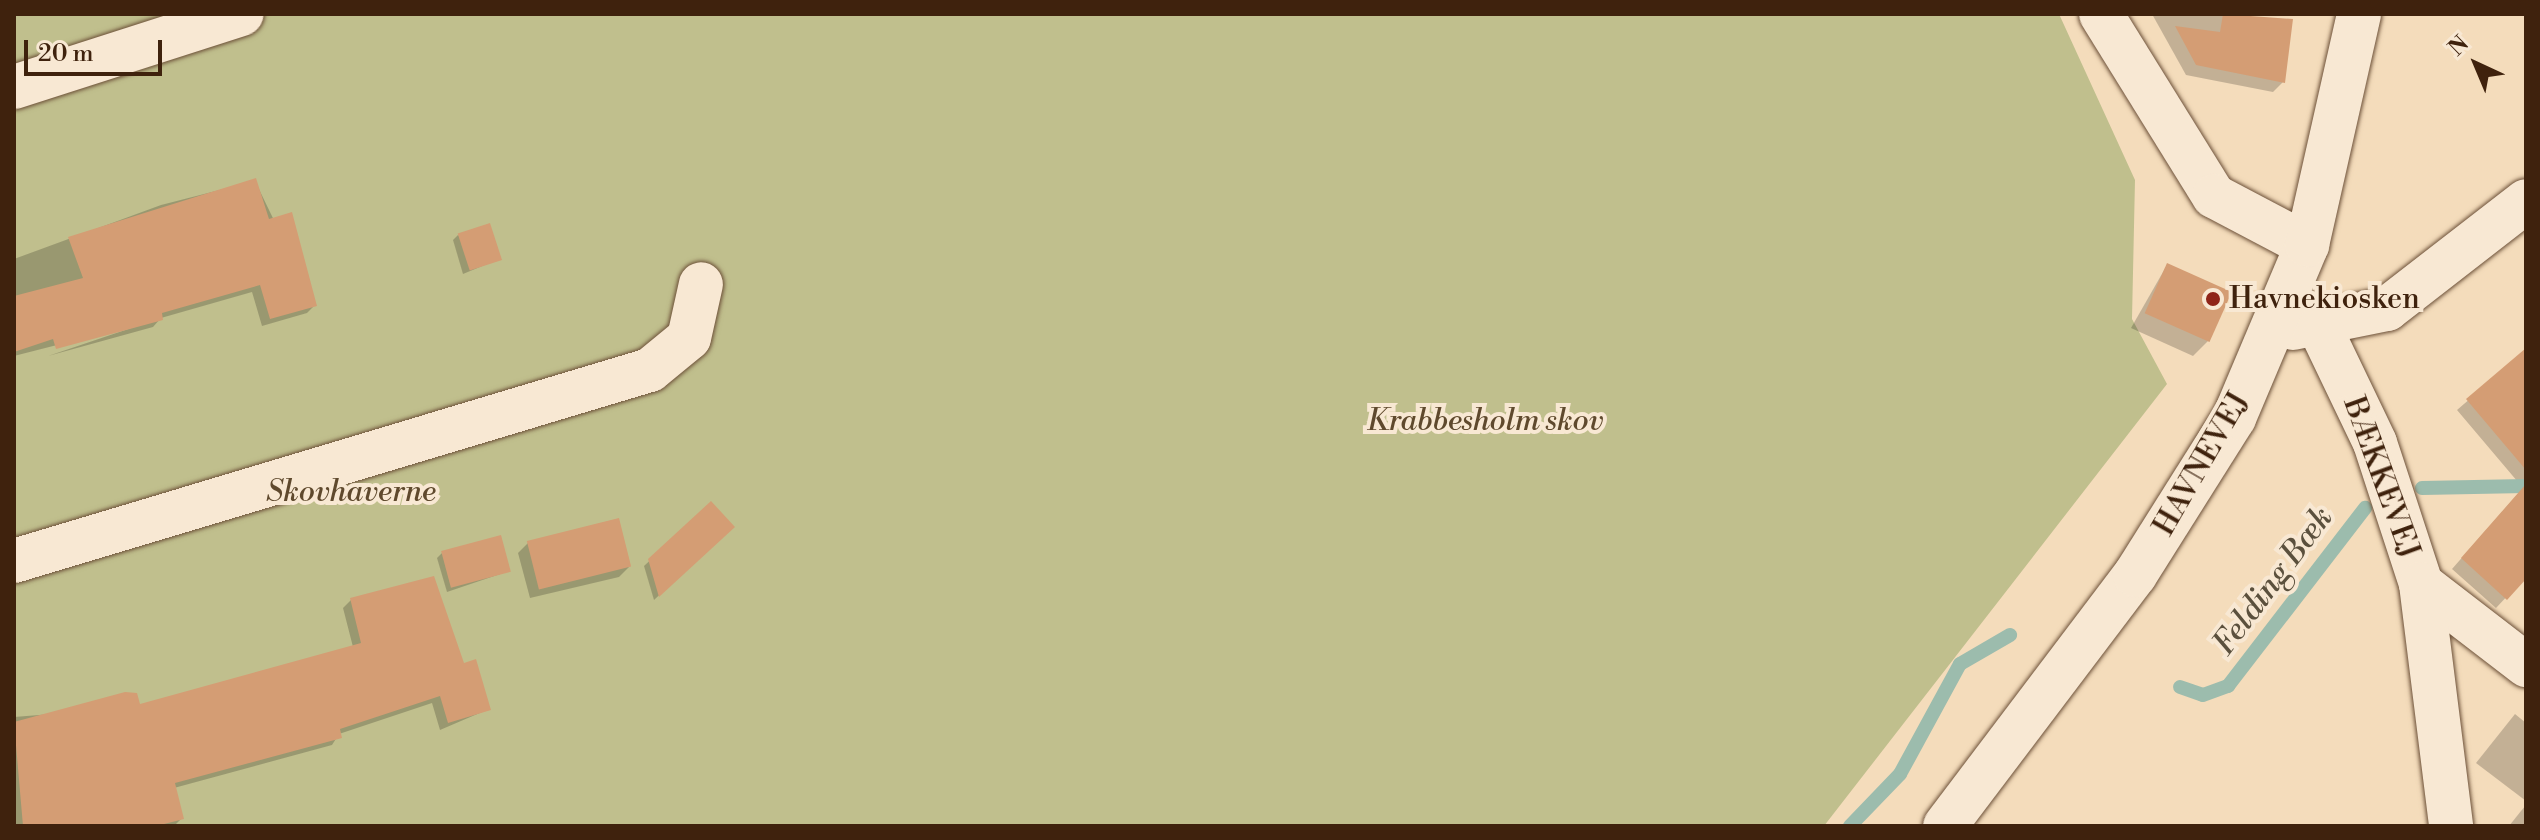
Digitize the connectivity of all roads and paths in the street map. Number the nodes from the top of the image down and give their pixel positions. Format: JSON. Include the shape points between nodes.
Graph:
{"nodes":[{"id":1,"x":242,"y":14,"type":"edge"},
{"id":2,"x":2101,"y":14,"type":"edge"},
{"id":3,"x":2359,"y":14,"type":"edge"},
{"id":4,"x":14,"y":87,"type":"edge"},
{"id":5,"x":2526,"y":201,"type":"edge"},
{"id":6,"x":2307,"y":245,"type":"junction"},
{"id":7,"x":701,"y":284,"type":"dead end"},
{"id":8,"x":2275,"y":328,"type":"junction"},
{"id":9,"x":2320,"y":328,"type":"junction"},
{"id":10,"x":14,"y":561,"type":"edge"},
{"id":11,"x":2421,"y":584,"type":"junction"},
{"id":12,"x":2526,"y":665,"type":"edge"},
{"id":13,"x":1945,"y":826,"type":"edge"},
{"id":14,"x":2451,"y":826,"type":"edge"}],
"edges":[{"from":1,"to":4,"type":"street"},
{"from":2,"to":6,"type":"street","via":[[2214,196]]},
{"from":3,"to":6,"type":"street","name":"HAVNEVEJ"},
{"from":5,"to":9,"type":"street","via":[[2413,295]]},
{"from":6,"to":8,"type":"street","name":"HAVNEVEJ"},
{"from":7,"to":10,"type":"street","via":[[689,338],[650,370]]},
{"from":8,"to":9,"type":"street"},
{"from":8,"to":13,"type":"street","name":"HAVNEVEJ","via":[[2234,418],[2135,575]]},
{"from":9,"to":11,"type":"street","name":"BÆKKEVEJ","via":[[2375,443]]},
{"from":11,"to":12,"type":"street","name":"BÆKKEVEJ"},
{"from":11,"to":14,"type":"street","name":"BÆKKEVEJ"}]}
